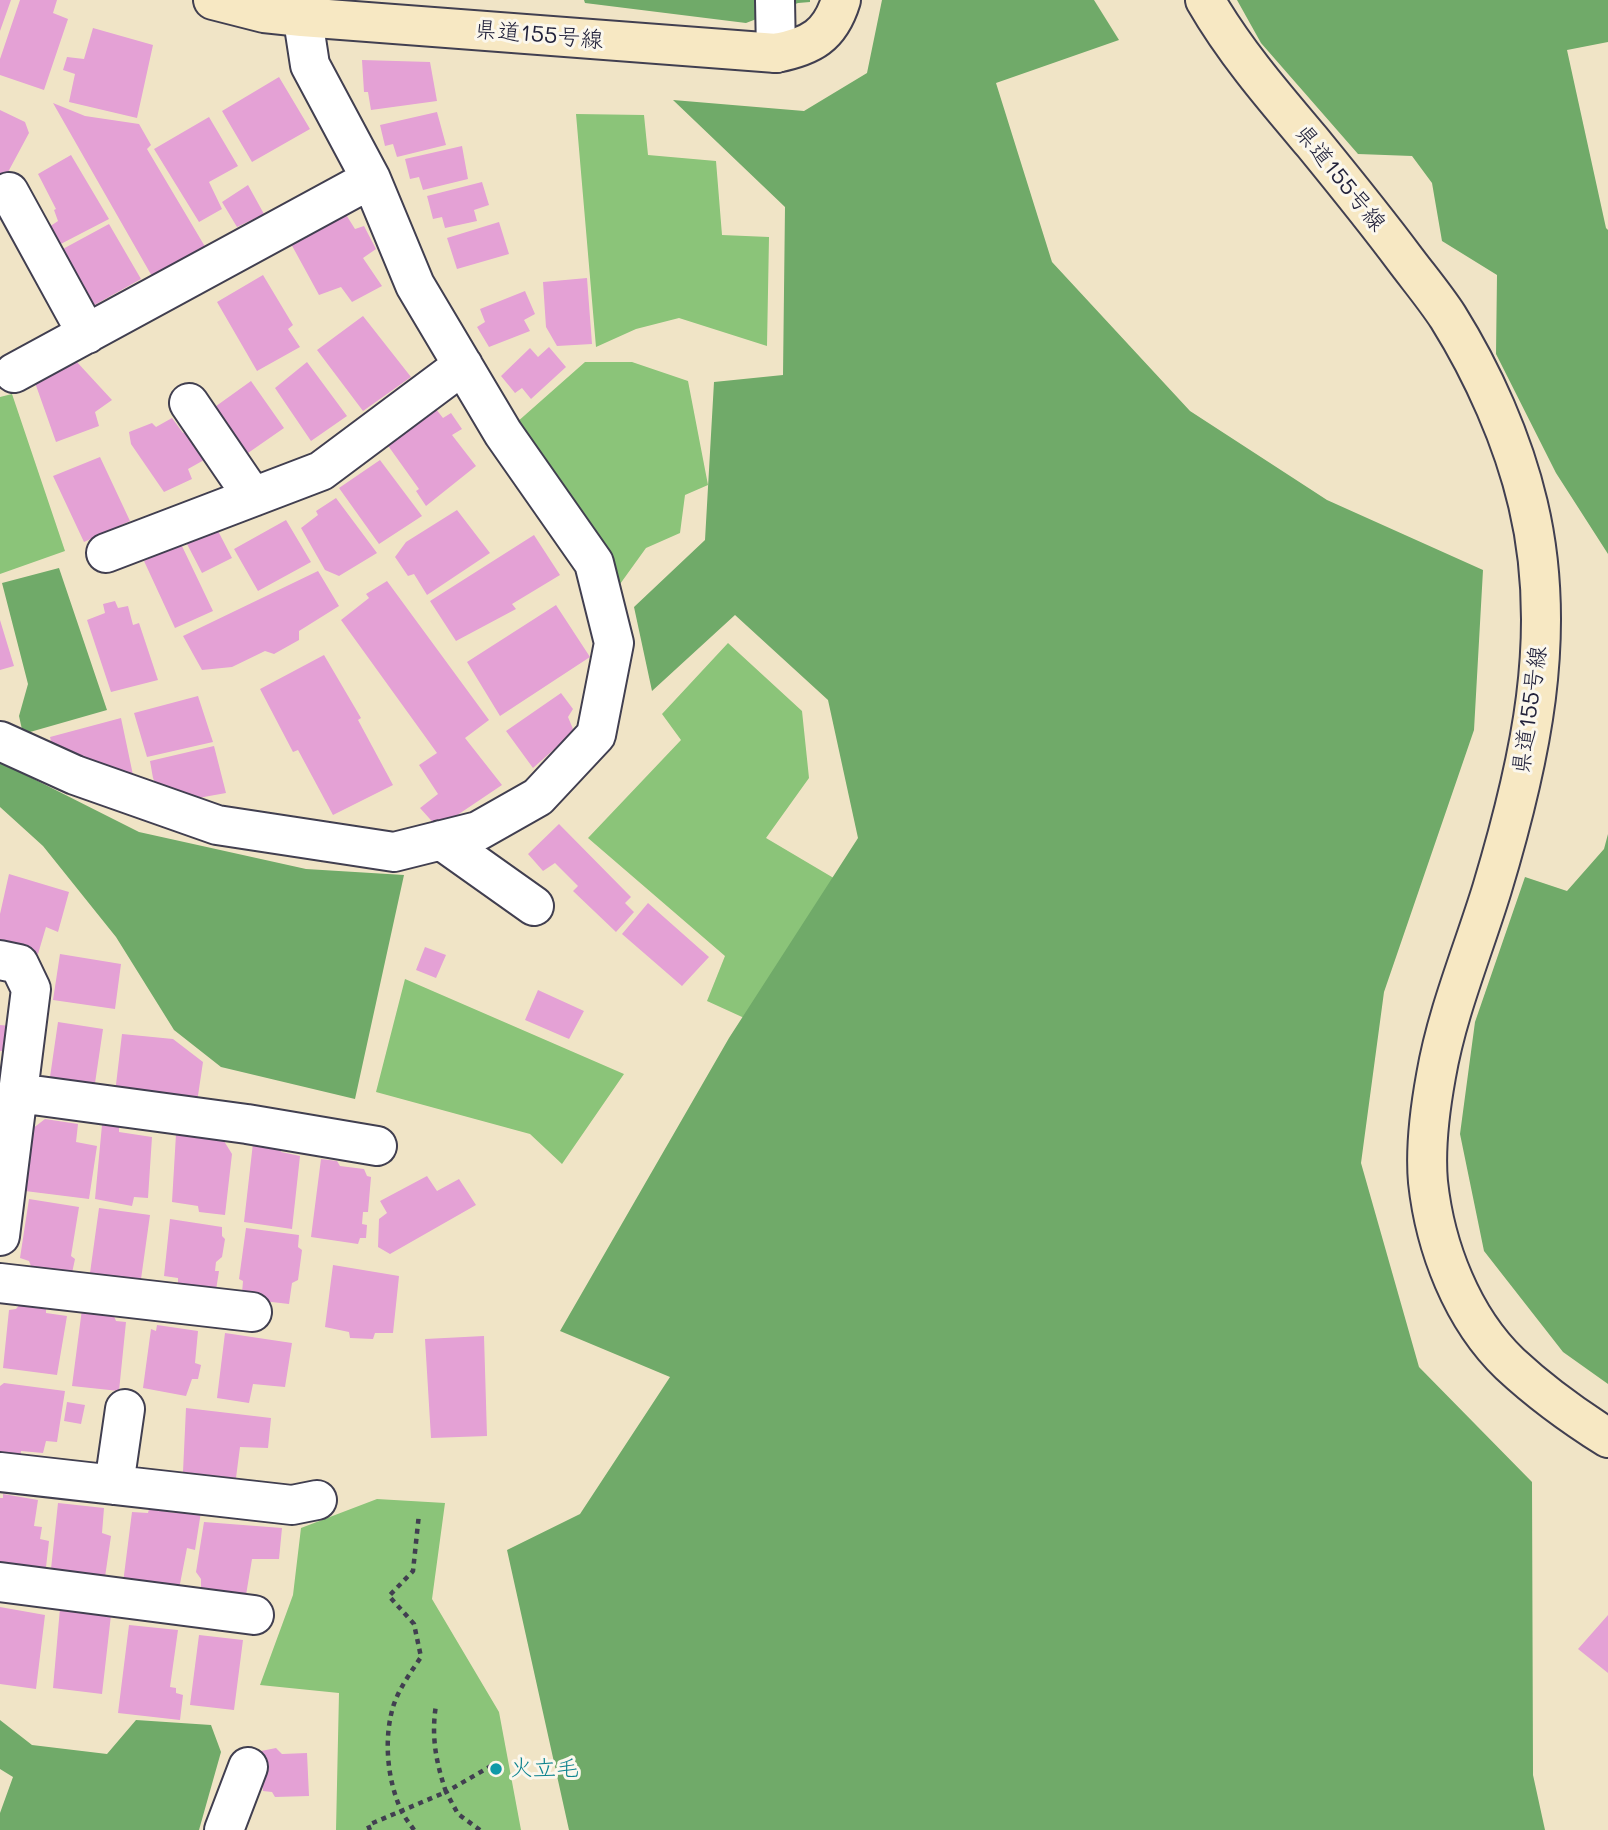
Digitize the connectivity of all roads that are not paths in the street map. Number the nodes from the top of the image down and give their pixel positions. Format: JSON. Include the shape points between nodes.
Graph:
{"nodes":[{"id":1,"x":213,"y":0,"type":"edge"},
{"id":2,"x":775,"y":0,"type":"edge"},
{"id":3,"x":841,"y":0,"type":"edge"},
{"id":4,"x":1205,"y":0,"type":"edge"},
{"id":5,"x":301,"y":8,"type":"edge"},
{"id":6,"x":776,"y":53,"type":"junction"},
{"id":7,"x":371,"y":179,"type":"junction"},
{"id":8,"x":9,"y":192,"type":"dead end"},
{"id":9,"x":87,"y":334,"type":"junction"},
{"id":10,"x":463,"y":365,"type":"junction"},
{"id":11,"x":14,"y":373,"type":"dead end"},
{"id":12,"x":189,"y":403,"type":"dead end"},
{"id":13,"x":253,"y":497,"type":"junction"},
{"id":14,"x":106,"y":553,"type":"dead end"},
{"id":15,"x":0,"y":741,"type":"edge"},
{"id":16,"x":441,"y":840,"type":"junction"},
{"id":17,"x":534,"y":906,"type":"dead end"},
{"id":18,"x":0,"y":960,"type":"edge"},
{"id":19,"x":18,"y":1093,"type":"junction"},
{"id":20,"x":6,"y":1133,"type":"edge"},
{"id":21,"x":377,"y":1146,"type":"dead end"},
{"id":22,"x":0,"y":1236,"type":"edge"},
{"id":23,"x":0,"y":1283,"type":"edge"},
{"id":24,"x":252,"y":1312,"type":"dead end"},
{"id":25,"x":125,"y":1409,"type":"dead end"},
{"id":26,"x":1608,"y":1438,"type":"edge"},
{"id":27,"x":0,"y":1472,"type":"edge"},
{"id":28,"x":114,"y":1485,"type":"junction"},
{"id":29,"x":317,"y":1500,"type":"dead end"},
{"id":30,"x":0,"y":1582,"type":"edge"},
{"id":31,"x":254,"y":1615,"type":"dead end"},
{"id":32,"x":248,"y":1767,"type":"dead end"},
{"id":33,"x":224,"y":1830,"type":"edge"}],
"edges":[{"from":1,"to":5,"type":"main road","name":"県道155号線","via":[[264,13]]},
{"from":2,"to":6,"type":"street"},
{"from":3,"to":6,"type":"main road","name":"県道155号線","via":[[836,18],[819,38]]},
{"from":4,"to":26,"type":"main road","name":"県道155号線","via":[[1253,71],[1367,209],[1448,317],[1507,430],[1522,480],[1540,577],[1542,654],[1535,707],[1513,811],[1436,1076],[1428,1179],[1437,1233],[1451,1274],[1485,1334],[1508,1363],[1572,1416]]},
{"from":5,"to":6,"type":"main road","name":"県道155号線"},
{"from":5,"to":7,"type":"street","via":[[310,65]]},
{"from":7,"to":9,"type":"street"},
{"from":7,"to":10,"type":"street","via":[[415,285]]},
{"from":8,"to":9,"type":"street","via":[[37,274]]},
{"from":9,"to":11,"type":"street"},
{"from":10,"to":13,"type":"street","via":[[321,471]]},
{"from":10,"to":16,"type":"street","via":[[503,433],[594,563],[614,643],[596,735],[538,797],[478,831]]},
{"from":12,"to":13,"type":"street"},
{"from":13,"to":14,"type":"street"},
{"from":15,"to":16,"type":"street","via":[[75,775],[217,825],[394,852]]},
{"from":16,"to":17,"type":"street"},
{"from":18,"to":19,"type":"street","via":[[19,964],[30,989]]},
{"from":19,"to":20,"type":"street"},
{"from":19,"to":21,"type":"street"},
{"from":20,"to":22,"type":"street"},
{"from":23,"to":24,"type":"street"},
{"from":25,"to":28,"type":"street"},
{"from":27,"to":28,"type":"street"},
{"from":28,"to":29,"type":"street","via":[[292,1504]]},
{"from":30,"to":31,"type":"street"},
{"from":32,"to":33,"type":"street"}]}
